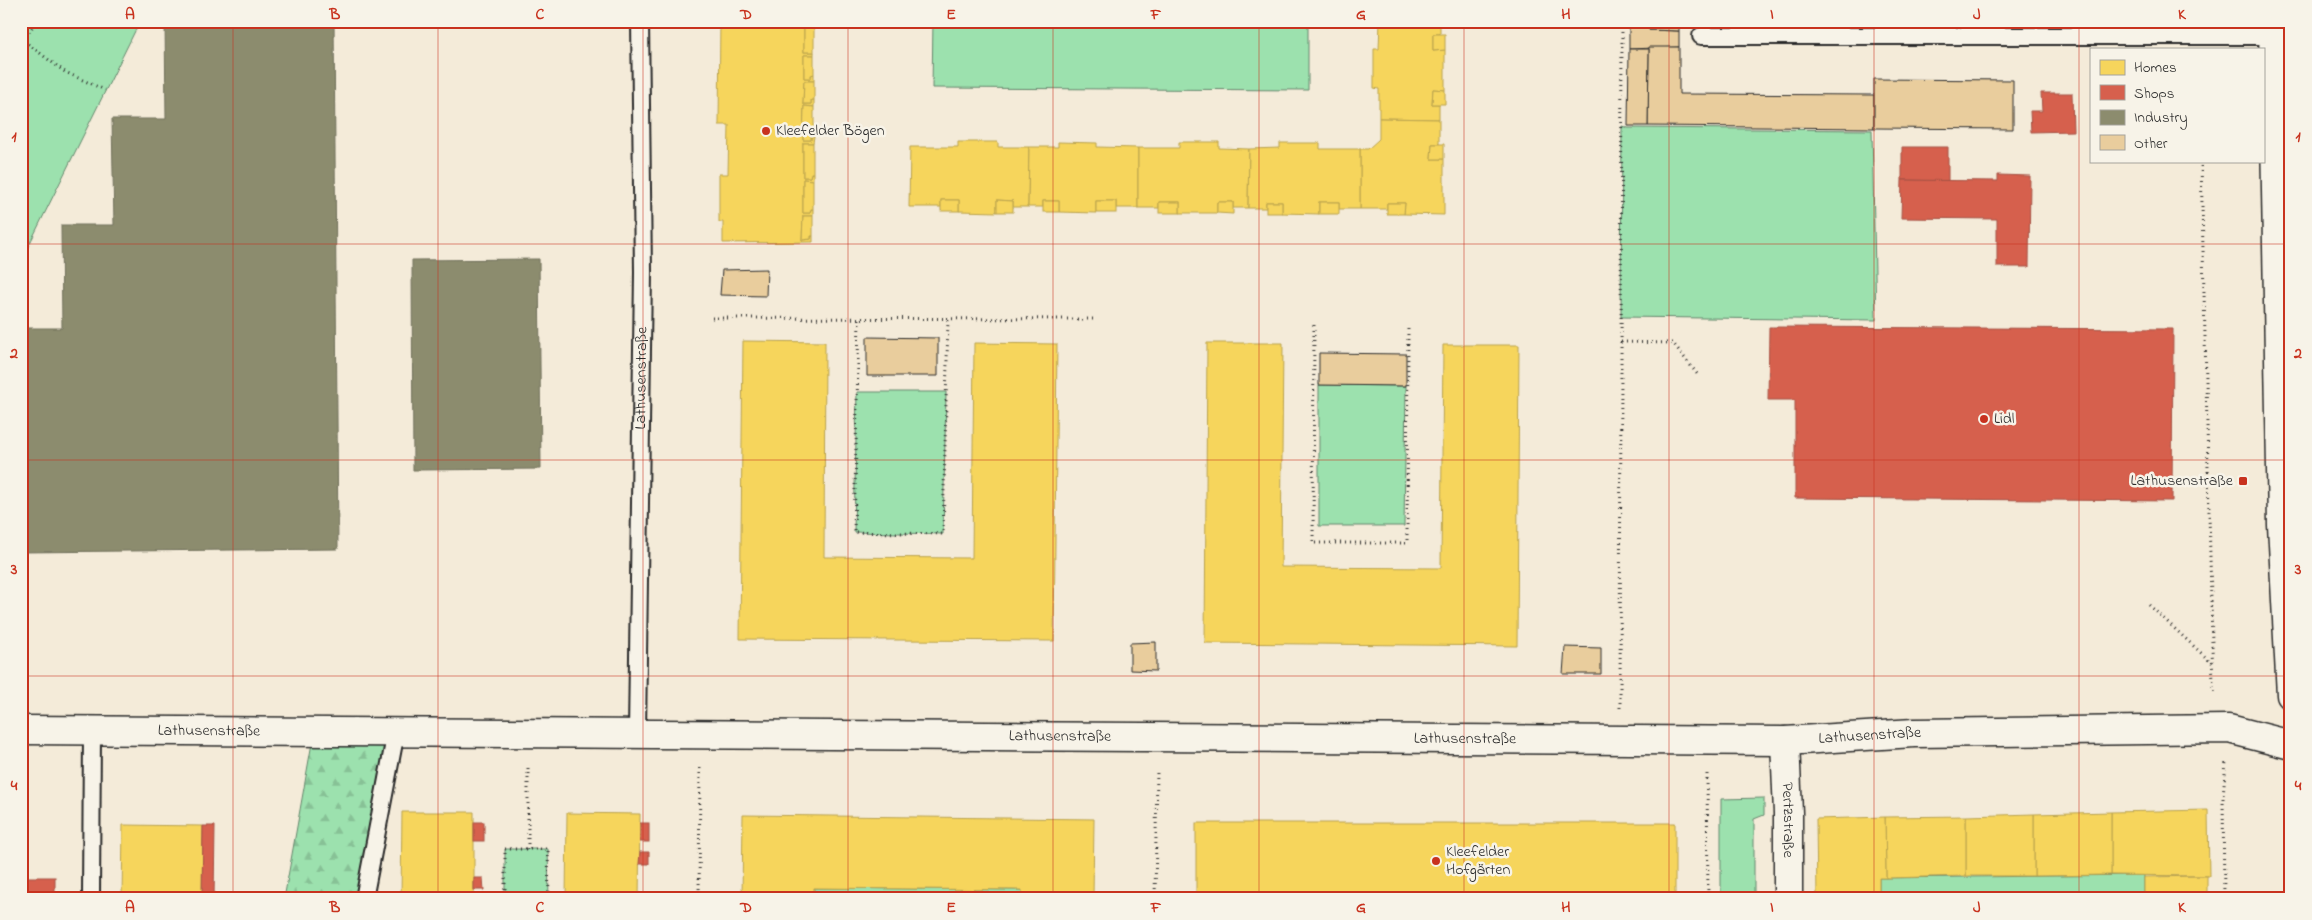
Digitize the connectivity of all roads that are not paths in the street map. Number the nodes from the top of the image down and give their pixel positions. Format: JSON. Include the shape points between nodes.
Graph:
{"nodes":[{"id":1,"x":640,"y":21,"type":"edge"},
{"id":2,"x":2274,"y":29,"type":"edge"},
{"id":3,"x":1701,"y":36,"type":"dead end"},
{"id":4,"x":2291,"y":695,"type":"edge"},
{"id":5,"x":21,"y":730,"type":"edge"},
{"id":6,"x":92,"y":730,"type":"junction"},
{"id":7,"x":396,"y":732,"type":"junction"},
{"id":8,"x":637,"y":734,"type":"junction"},
{"id":9,"x":1785,"y":741,"type":"junction"},
{"id":10,"x":2291,"y":745,"type":"edge"},
{"id":11,"x":90,"y":899,"type":"edge"},
{"id":12,"x":364,"y":899,"type":"edge"},
{"id":13,"x":1788,"y":899,"type":"edge"}],
"edges":[{"from":1,"to":8,"type":"lane","name":"Lathusenstraße","via":[[643,272]]},
{"from":2,"to":3,"type":"lane"},
{"from":2,"to":4,"type":"street","via":[[2282,524]]},
{"from":5,"to":6,"type":"street","name":"Lathusenstraße"},
{"from":6,"to":7,"type":"street","name":"Lathusenstraße"},
{"from":6,"to":11,"type":"lane"},
{"from":7,"to":8,"type":"street","name":"Lathusenstraße"},
{"from":7,"to":12,"type":"lane"},
{"from":8,"to":9,"type":"street","name":"Lathusenstraße"},
{"from":9,"to":10,"type":"street","name":"Lathusenstraße","via":[[1914,733],[2229,729]]},
{"from":9,"to":13,"type":"street","name":"Pertzstraße"}]}
